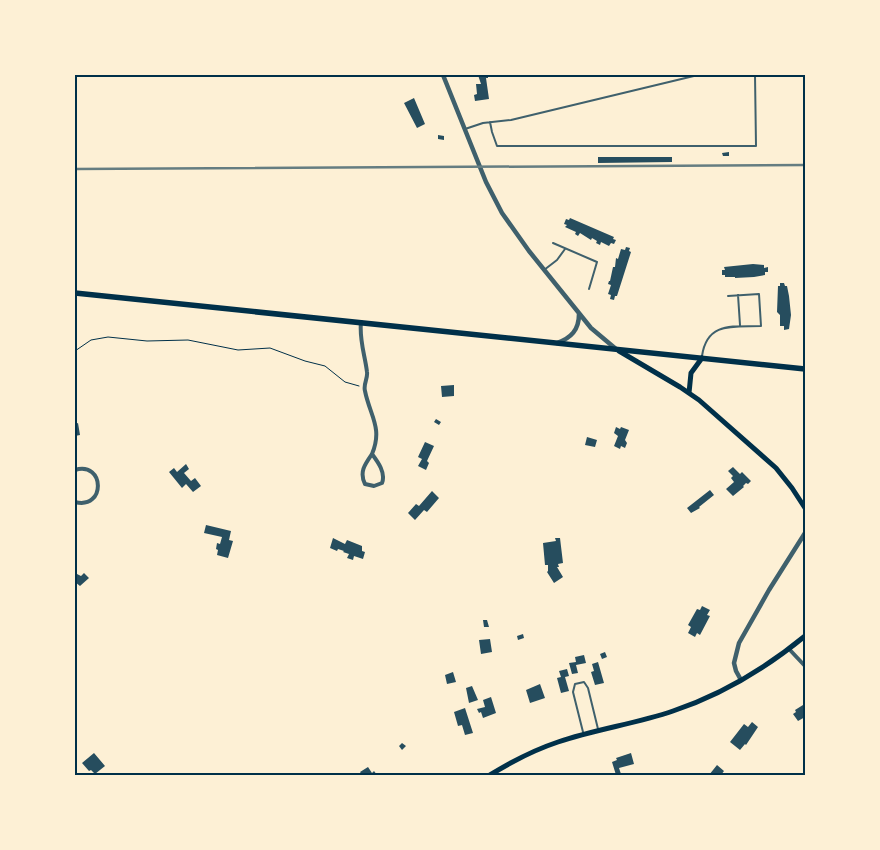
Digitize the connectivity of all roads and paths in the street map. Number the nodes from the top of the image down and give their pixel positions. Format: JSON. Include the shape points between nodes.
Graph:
{"nodes":[{"id":1,"x":442,"y":75,"type":"edge"},
{"id":2,"x":698,"y":75,"type":"edge"},
{"id":3,"x":755,"y":75,"type":"edge"},
{"id":4,"x":490,"y":122,"type":"junction"},
{"id":5,"x":465,"y":129,"type":"junction"},
{"id":6,"x":553,"y":243,"type":"dead end"},
{"id":7,"x":565,"y":249,"type":"junction"},
{"id":8,"x":544,"y":270,"type":"junction"},
{"id":9,"x":589,"y":288,"type":"dead end"},
{"id":10,"x":75,"y":293,"type":"edge"},
{"id":11,"x":738,"y":295,"type":"junction"},
{"id":12,"x":728,"y":296,"type":"dead end"},
{"id":13,"x":578,"y":313,"type":"junction"},
{"id":14,"x":361,"y":322,"type":"junction"},
{"id":15,"x":740,"y":326,"type":"junction"},
{"id":16,"x":557,"y":343,"type":"junction"},
{"id":17,"x":616,"y":349,"type":"junction"},
{"id":18,"x":75,"y":351,"type":"edge"},
{"id":19,"x":702,"y":358,"type":"junction"},
{"id":20,"x":805,"y":369,"type":"edge"},
{"id":21,"x":364,"y":387,"type":"junction"},
{"id":22,"x":689,"y":393,"type":"junction"},
{"id":23,"x":372,"y":454,"type":"junction"},
{"id":24,"x":75,"y":470,"type":"edge"},
{"id":25,"x":75,"y":502,"type":"edge"},
{"id":26,"x":805,"y":508,"type":"edge"},
{"id":27,"x":805,"y":533,"type":"edge"},
{"id":28,"x":805,"y":636,"type":"edge"},
{"id":29,"x":789,"y":649,"type":"junction"},
{"id":30,"x":805,"y":666,"type":"edge"},
{"id":31,"x":741,"y":680,"type":"junction"},
{"id":32,"x":598,"y":731,"type":"junction"},
{"id":33,"x":584,"y":734,"type":"junction"},
{"id":34,"x":490,"y":775,"type":"edge"}],
"edges":[{"from":1,"to":5,"type":"street"},
{"from":2,"to":4,"type":"lane","via":[[511,120]]},
{"from":3,"to":4,"type":"lane","via":[[756,146],[497,146]]},
{"from":4,"to":5,"type":"lane"},
{"from":5,"to":8,"type":"street","via":[[498,207]]},
{"from":6,"to":7,"type":"lane"},
{"from":7,"to":8,"type":"lane"},
{"from":7,"to":9,"type":"lane","via":[[597,262]]},
{"from":8,"to":13,"type":"street"},
{"from":10,"to":14,"type":"main road"},
{"from":11,"to":12,"type":"lane"},
{"from":11,"to":15,"type":"lane"},
{"from":11,"to":15,"type":"lane","via":[[759,294],[761,326]]},
{"from":13,"to":16,"type":"street","via":[[575,331]]},
{"from":13,"to":17,"type":"street","via":[[595,333]]},
{"from":14,"to":16,"type":"main road"},
{"from":14,"to":21,"type":"street","via":[[360,339],[368,374]]},
{"from":15,"to":19,"type":"lane","via":[[725,327],[711,335],[705,343]]},
{"from":16,"to":17,"type":"main road"},
{"from":17,"to":19,"type":"main road"},
{"from":17,"to":22,"type":"main road"},
{"from":18,"to":21,"type":"path","via":[[91,340],[108,337],[146,341],[188,340],[238,350],[270,348],[325,366],[345,382]]},
{"from":19,"to":20,"type":"main road"},
{"from":19,"to":22,"type":"main road","via":[[691,373]]},
{"from":21,"to":23,"type":"street","via":[[377,428]]},
{"from":22,"to":26,"type":"main road","via":[[776,468]]},
{"from":23,"to":23,"type":"street","via":[[364,467],[363,479],[366,484],[378,486],[384,477]]},
{"from":24,"to":25,"type":"street","via":[[89,470],[98,484],[97,493],[91,500]]},
{"from":27,"to":31,"type":"street","via":[[739,643],[734,663]]},
{"from":28,"to":29,"type":"main road"},
{"from":29,"to":30,"type":"street"},
{"from":29,"to":31,"type":"main road"},
{"from":31,"to":32,"type":"main road","via":[[673,711]]},
{"from":32,"to":33,"type":"main road"},
{"from":32,"to":33,"type":"lane","via":[[588,688],[584,682],[579,682],[573,692]]},
{"from":33,"to":34,"type":"main road","via":[[534,751]]}]}
